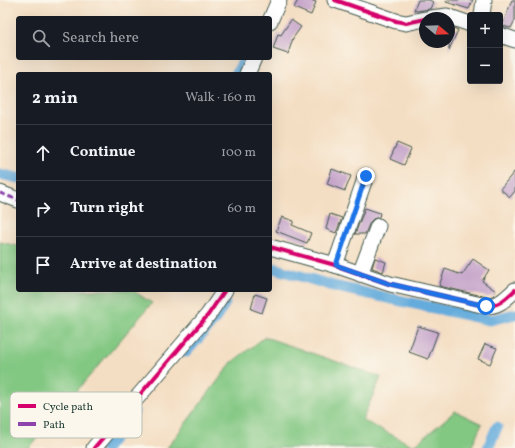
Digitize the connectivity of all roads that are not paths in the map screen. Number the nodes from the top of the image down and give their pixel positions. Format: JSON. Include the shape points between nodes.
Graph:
{"nodes":[{"id":1,"x":279,"y":0,"type":"edge"},
{"id":2,"x":335,"y":0,"type":"edge"},
{"id":3,"x":484,"y":0,"type":"edge"},
{"id":4,"x":482,"y":12,"type":"edge"},
{"id":5,"x":272,"y":16,"type":"edge"},
{"id":6,"x":455,"y":19,"type":"edge"},
{"id":7,"x":419,"y":20,"type":"edge"},
{"id":8,"x":467,"y":23,"type":"edge"},
{"id":9,"x":503,"y":36,"type":"edge"},
{"id":10,"x":515,"y":40,"type":"edge"},
{"id":11,"x":253,"y":60,"type":"edge"},
{"id":12,"x":248,"y":72,"type":"edge"},
{"id":13,"x":366,"y":176,"type":"dead end"},
{"id":14,"x":0,"y":194,"type":"edge"},
{"id":15,"x":16,"y":199,"type":"edge"},
{"id":16,"x":378,"y":226,"type":"dead end"},
{"id":17,"x":272,"y":248,"type":"edge"},
{"id":18,"x":336,"y":265,"type":"junction"},
{"id":19,"x":360,"y":274,"type":"junction"},
{"id":20,"x":515,"y":290,"type":"edge"},
{"id":21,"x":224,"y":292,"type":"edge"},
{"id":22,"x":142,"y":392,"type":"edge"},
{"id":23,"x":103,"y":438,"type":"edge"},
{"id":24,"x":94,"y":448,"type":"edge"}],
"edges":[{"from":1,"to":5,"type":"street"},
{"from":2,"to":7,"type":"street","via":[[396,21],[406,23]]},
{"from":3,"to":4,"type":"street"},
{"from":6,"to":8,"type":"street"},
{"from":9,"to":10,"type":"street"},
{"from":11,"to":12,"type":"street"},
{"from":13,"to":18,"type":"street"},
{"from":14,"to":15,"type":"street"},
{"from":16,"to":19,"type":"street"},
{"from":17,"to":18,"type":"street"},
{"from":18,"to":19,"type":"street"},
{"from":19,"to":20,"type":"street","via":[[390,284],[486,306],[501,303]]},
{"from":21,"to":22,"type":"street","via":[[208,315]]},
{"from":23,"to":24,"type":"street"}]}
